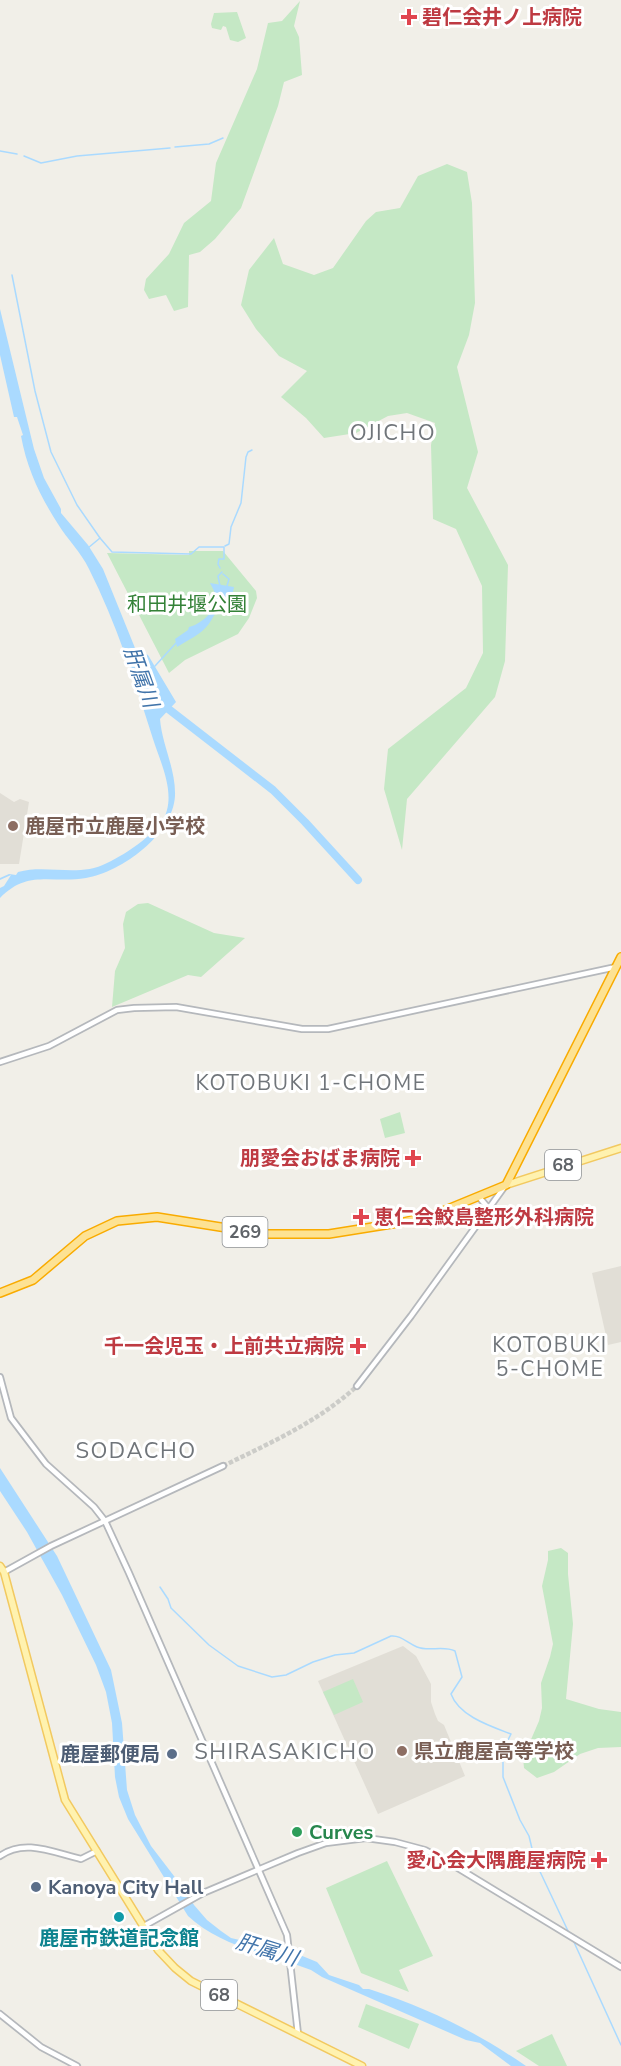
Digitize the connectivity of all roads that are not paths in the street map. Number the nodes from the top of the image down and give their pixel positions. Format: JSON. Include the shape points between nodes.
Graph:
{"nodes":[{"id":1,"x":621,"y":957,"type":"edge"},
{"id":2,"x":616,"y":967,"type":"junction"},
{"id":3,"x":0,"y":1062,"type":"edge"},
{"id":4,"x":621,"y":1148,"type":"edge"},
{"id":5,"x":506,"y":1185,"type":"junction"},
{"id":6,"x":479,"y":1197,"type":"junction"},
{"id":7,"x":489,"y":1209,"type":"junction"},
{"id":8,"x":0,"y":1293,"type":"edge"},
{"id":9,"x":0,"y":1377,"type":"edge"},
{"id":10,"x":357,"y":1386,"type":"tunnel mouth"},
{"id":11,"x":223,"y":1466,"type":"tunnel mouth"},
{"id":12,"x":105,"y":1521,"type":"junction"},
{"id":13,"x":2,"y":1569,"type":"edge"},
{"id":14,"x":97,"y":1851,"type":"junction"},
{"id":15,"x":0,"y":1856,"type":"edge"},
{"id":16,"x":258,"y":1871,"type":"junction"},
{"id":17,"x":144,"y":1926,"type":"junction"},
{"id":18,"x":621,"y":1967,"type":"edge"},
{"id":19,"x":0,"y":2014,"type":"edge"},
{"id":20,"x":298,"y":2034,"type":"junction"},
{"id":21,"x":77,"y":2066,"type":"edge"},
{"id":22,"x":362,"y":2066,"type":"edge"}],
"edges":[{"from":1,"to":2,"type":"highway"},
{"from":2,"to":3,"type":"street","via":[[328,1029],[302,1029],[176,1007],[117,1010],[49,1046]]},
{"from":2,"to":5,"type":"highway"},
{"from":4,"to":5,"type":"main road","number":"68"},
{"from":5,"to":6,"type":"highway","number":"269"},
{"from":5,"to":7,"type":"street"},
{"from":6,"to":7,"type":"street"},
{"from":6,"to":8,"type":"highway","number":"269","via":[[418,1219],[329,1234],[265,1234],[157,1216],[117,1221],[85,1236],[33,1280]]},
{"from":7,"to":10,"type":"street"},
{"from":9,"to":12,"type":"street","via":[[11,1418],[18,1429],[46,1464]]},
{"from":11,"to":12,"type":"street"},
{"from":12,"to":13,"type":"street"},
{"from":12,"to":16,"type":"street"},
{"from":13,"to":14,"type":"main road","number":"68","via":[[65,1800]]},
{"from":14,"to":15,"type":"street","via":[[81,1859],[47,1849],[22,1847]]},
{"from":14,"to":17,"type":"main road","number":"68"},
{"from":16,"to":17,"type":"street","via":[[196,1897]]},
{"from":16,"to":18,"type":"street","via":[[326,1843],[366,1838],[395,1842],[425,1850],[453,1864]]},
{"from":16,"to":20,"type":"street","via":[[287,1935]]},
{"from":17,"to":20,"type":"main road","number":"68","via":[[158,1950],[191,1981]]},
{"from":19,"to":21,"type":"street","via":[[41,2047]]},
{"from":20,"to":22,"type":"main road","number":"68"}]}
